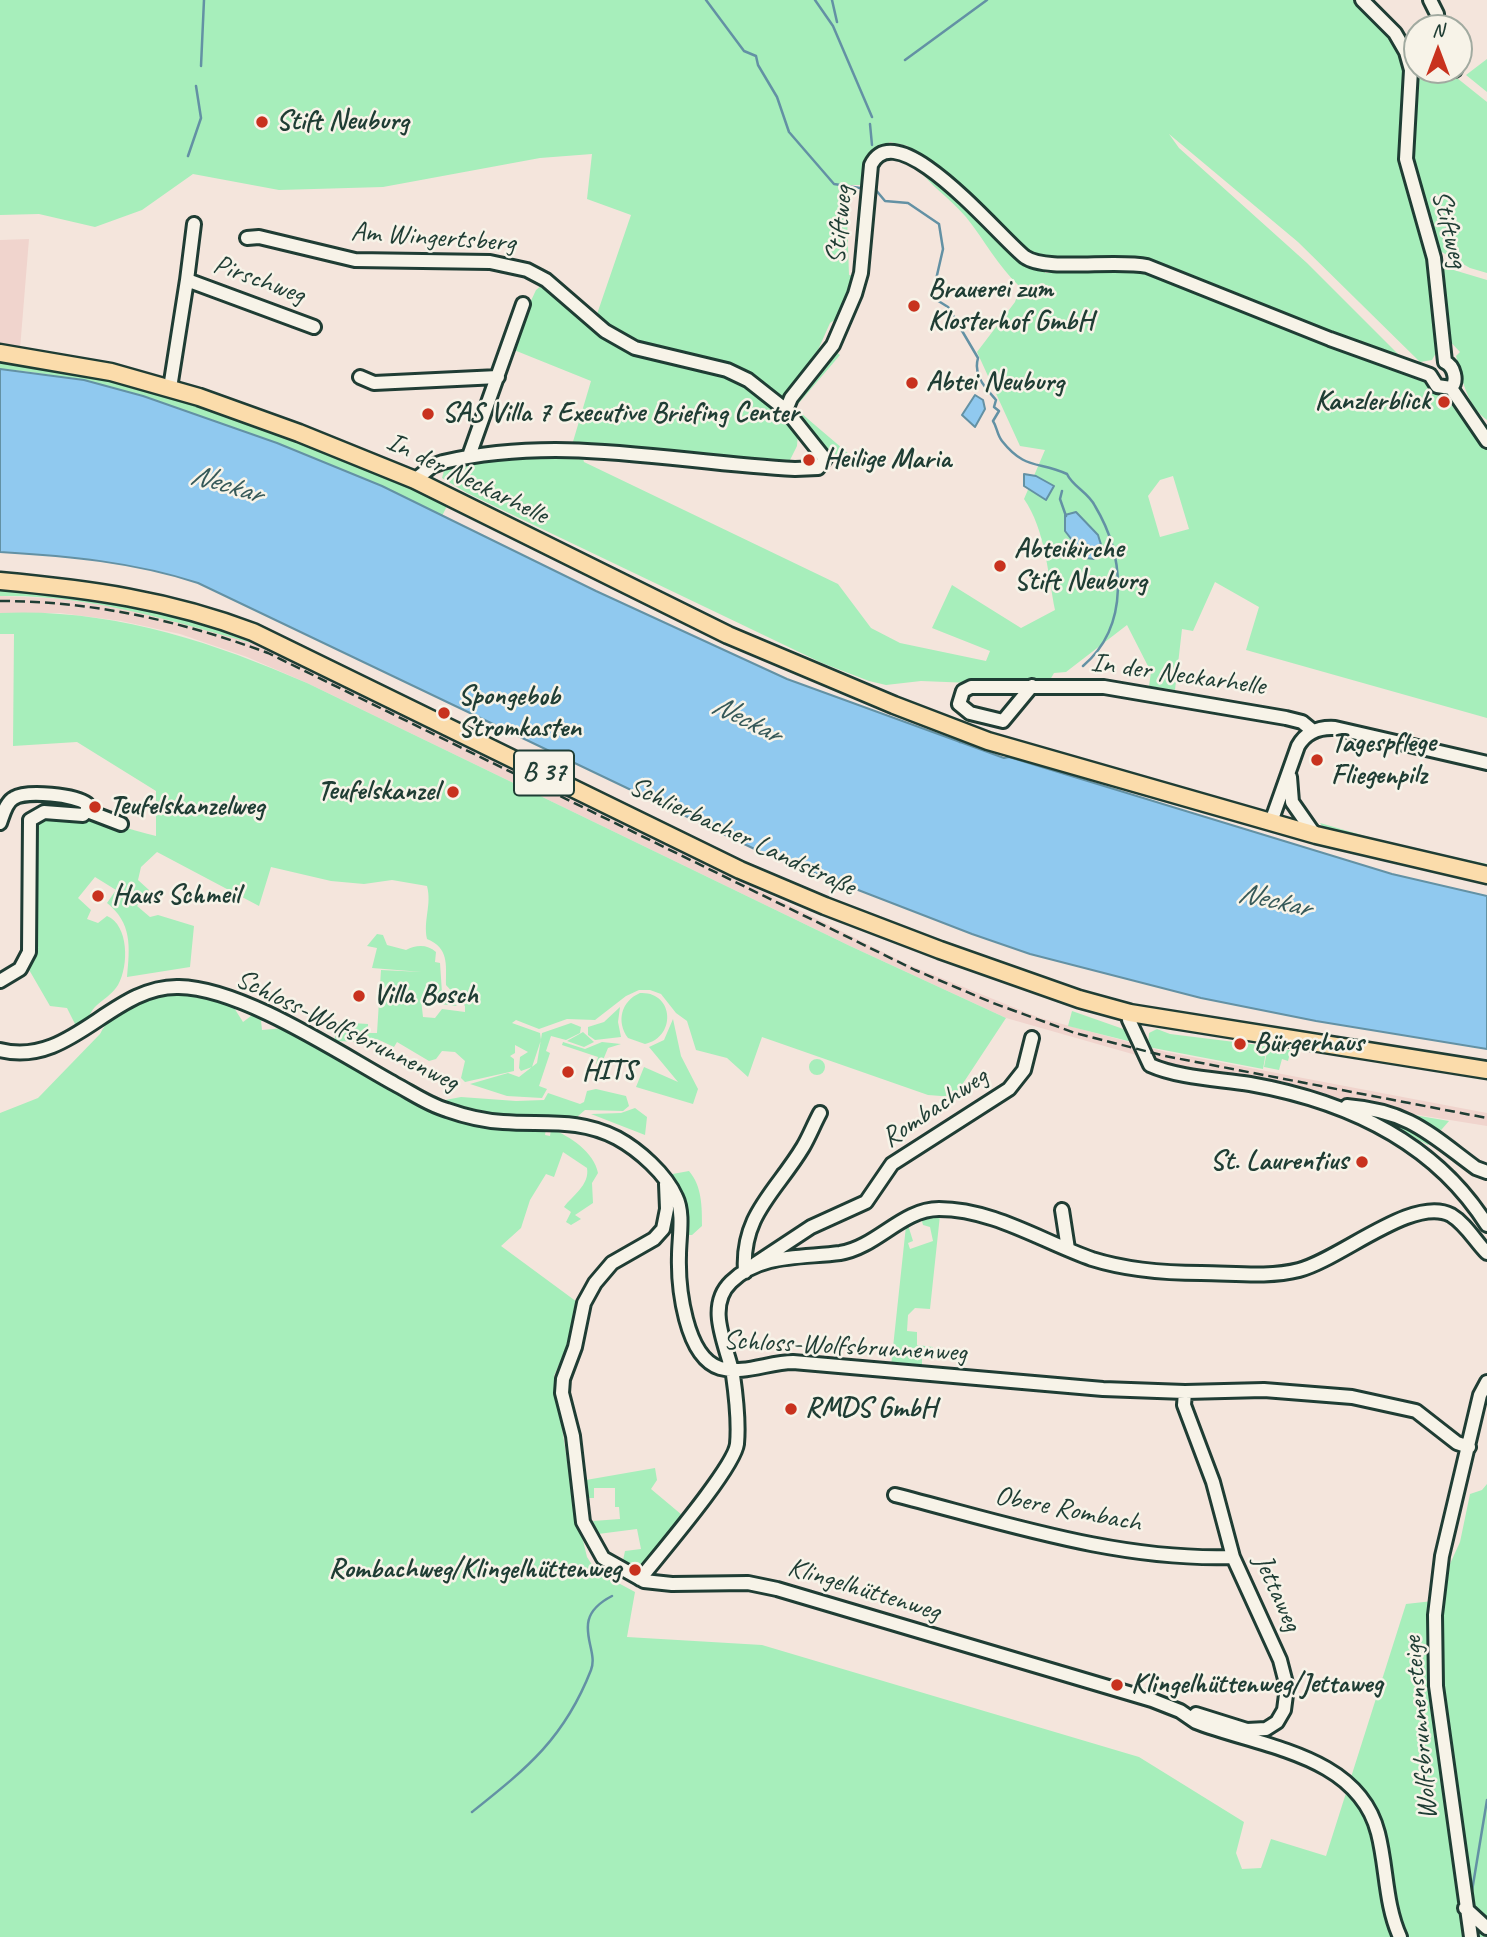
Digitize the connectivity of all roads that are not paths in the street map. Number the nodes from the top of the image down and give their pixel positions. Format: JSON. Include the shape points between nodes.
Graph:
{"nodes":[{"id":1,"x":1362,"y":0,"type":"edge"},
{"id":2,"x":1403,"y":41,"type":"edge"},
{"id":3,"x":1412,"y":84,"type":"edge"},
{"id":4,"x":194,"y":223,"type":"dead end"},
{"id":5,"x":247,"y":238,"type":"dead end"},
{"id":6,"x":187,"y":279,"type":"junction"},
{"id":7,"x":523,"y":304,"type":"dead end"},
{"id":8,"x":314,"y":327,"type":"dead end"},
{"id":9,"x":0,"y":353,"type":"edge"},
{"id":10,"x":1445,"y":362,"type":"junction"},
{"id":11,"x":1430,"y":374,"type":"junction"},
{"id":12,"x":360,"y":377,"type":"dead end"},
{"id":13,"x":498,"y":377,"type":"junction"},
{"id":14,"x":170,"y":388,"type":"junction"},
{"id":15,"x":1451,"y":388,"type":"junction"},
{"id":16,"x":786,"y":410,"type":"junction"},
{"id":17,"x":1487,"y":441,"type":"edge"},
{"id":18,"x":470,"y":456,"type":"junction"},
{"id":19,"x":415,"y":480,"type":"junction"},
{"id":20,"x":0,"y":581,"type":"edge"},
{"id":21,"x":1032,"y":686,"type":"junction"},
{"id":22,"x":1312,"y":731,"type":"junction"},
{"id":23,"x":1487,"y":764,"type":"edge"},
{"id":24,"x":1289,"y":769,"type":"junction"},
{"id":25,"x":87,"y":811,"type":"junction"},
{"id":26,"x":1271,"y":822,"type":"junction"},
{"id":27,"x":0,"y":823,"type":"edge"},
{"id":28,"x":121,"y":824,"type":"dead end"},
{"id":29,"x":1316,"y":835,"type":"junction"},
{"id":30,"x":1487,"y":875,"type":"edge"},
{"id":31,"x":0,"y":981,"type":"edge"},
{"id":32,"x":1130,"y":1013,"type":"junction"},
{"id":33,"x":1158,"y":1017,"type":"junction"},
{"id":34,"x":1137,"y":1034,"type":"junction"},
{"id":35,"x":1032,"y":1038,"type":"dead end"},
{"id":36,"x":0,"y":1050,"type":"edge"},
{"id":37,"x":1487,"y":1070,"type":"edge"},
{"id":38,"x":1336,"y":1107,"type":"junction"},
{"id":39,"x":820,"y":1113,"type":"dead end"},
{"id":40,"x":1487,"y":1171,"type":"edge"},
{"id":41,"x":666,"y":1184,"type":"junction"},
{"id":42,"x":1062,"y":1210,"type":"dead end"},
{"id":43,"x":1487,"y":1225,"type":"edge"},
{"id":44,"x":1068,"y":1249,"type":"junction"},
{"id":45,"x":1487,"y":1253,"type":"edge"},
{"id":46,"x":749,"y":1270,"type":"junction"},
{"id":47,"x":732,"y":1370,"type":"junction"},
{"id":48,"x":1487,"y":1382,"type":"edge"},
{"id":49,"x":1185,"y":1392,"type":"junction"},
{"id":50,"x":1468,"y":1447,"type":"junction"},
{"id":51,"x":895,"y":1495,"type":"dead end"},
{"id":52,"x":1233,"y":1557,"type":"junction"},
{"id":53,"x":640,"y":1579,"type":"junction"},
{"id":54,"x":1185,"y":1715,"type":"junction"},
{"id":55,"x":1465,"y":1908,"type":"junction"},
{"id":56,"x":1487,"y":1928,"type":"edge"},
{"id":57,"x":1400,"y":1937,"type":"edge"},
{"id":58,"x":1471,"y":1937,"type":"edge"}],
"edges":[{"from":1,"to":2,"type":"street","name":"Stiftweg"},
{"from":3,"to":10,"type":"street","name":"Stiftweg","via":[[1407,163],[1434,258]]},
{"from":4,"to":6,"type":"street","name":"Pirschweg"},
{"from":5,"to":16,"type":"street","name":"Am Wingertsberg","via":[[371,262],[490,262],[522,268],[546,281],[614,337],[646,352],[738,374]]},
{"from":6,"to":8,"type":"street","name":"Pirschweg"},
{"from":6,"to":14,"type":"street","name":"Pirschweg"},
{"from":7,"to":13,"type":"street"},
{"from":9,"to":14,"type":"main road","name":"In der Neckarhelle","via":[[88,367]]},
{"from":10,"to":11,"type":"street"},
{"from":10,"to":15,"type":"street","name":"Stiftweg","via":[[1454,374]]},
{"from":11,"to":15,"type":"street","name":"Stiftweg","via":[[1437,386]]},
{"from":11,"to":16,"type":"street","name":"Stiftweg","via":[[1147,266],[1050,264],[1028,259],[931,169],[912,156],[888,150],[872,164],[855,294],[833,345]]},
{"from":12,"to":13,"type":"street","via":[[374,383]]},
{"from":13,"to":18,"type":"street"},
{"from":14,"to":19,"type":"main road","name":"In der Neckarhelle"},
{"from":15,"to":17,"type":"street"},
{"from":16,"to":18,"type":"street","via":[[821,451],[825,461],[820,467],[766,468],[543,448]]},
{"from":18,"to":19,"type":"street","via":[[432,466]]},
{"from":19,"to":26,"type":"main road","name":"In der Neckarhelle","via":[[703,623],[894,705],[1036,756]]},
{"from":20,"to":32,"type":"main road","name":"Schlierbacher Landstraße","number":"B 37","via":[[138,597],[242,628],[783,889],[940,950]]},
{"from":21,"to":21,"type":"street","name":"In der Neckarhelle","via":[[971,687],[960,694],[959,701],[963,709],[1000,722]]},
{"from":21,"to":22,"type":"street","name":"In der Neckarhelle","via":[[1128,690],[1286,718],[1303,722]]},
{"from":22,"to":23,"type":"street","name":"In der Neckarhelle","via":[[1335,728]]},
{"from":22,"to":24,"type":"street","via":[[1298,746]]},
{"from":24,"to":26,"type":"street"},
{"from":24,"to":29,"type":"street","via":[[1292,802]]},
{"from":25,"to":27,"type":"street","via":[[87,804],[76,798],[25,795],[10,801]]},
{"from":25,"to":28,"type":"street"},
{"from":25,"to":31,"type":"street","via":[[80,815],[44,812],[30,820],[29,952],[20,969]]},
{"from":26,"to":29,"type":"main road","name":"In der Neckarhelle"},
{"from":29,"to":30,"type":"main road","name":"In der Neckarhelle"},
{"from":32,"to":33,"type":"main road","name":"Schlierbacher Landstraße","number":"B 37"},
{"from":32,"to":34,"type":"street"},
{"from":33,"to":34,"type":"street"},
{"from":33,"to":37,"type":"main road","name":"Schlierbacher Landstraße","number":"B 37"},
{"from":34,"to":38,"type":"street","via":[[1153,1066],[1273,1089]]},
{"from":35,"to":46,"type":"street","name":"Rombachweg","via":[[1024,1070],[1009,1089],[892,1164],[866,1202],[811,1227],[760,1258]]},
{"from":36,"to":41,"type":"street","name":"Schloss-Wolfsbrunnenweg","via":[[29,1053],[47,1049],[139,998],[172,987],[192,988],[233,999],[276,1019],[444,1110],[505,1122],[561,1121],[606,1133],[640,1154]]},
{"from":38,"to":40,"type":"street","via":[[1376,1111],[1418,1124],[1476,1168]]},
{"from":38,"to":43,"type":"street","via":[[1379,1125],[1425,1154],[1460,1187]]},
{"from":39,"to":46,"type":"street","via":[[803,1147],[751,1224],[745,1242]]},
{"from":41,"to":47,"type":"street","name":"Schloss-Wolfsbrunnenweg","via":[[679,1208],[679,1272],[689,1328],[708,1363]]},
{"from":41,"to":53,"type":"street","name":"Klingelhüttenweg","via":[[663,1229],[612,1263],[587,1297],[562,1385],[586,1530],[603,1558]]},
{"from":42,"to":44,"type":"street"},
{"from":44,"to":45,"type":"street","via":[[1122,1267],[1275,1273],[1299,1270],[1346,1250],[1403,1217],[1427,1211],[1454,1217]]},
{"from":44,"to":46,"type":"street","via":[[971,1212],[934,1209],[909,1217],[856,1249],[784,1258]]},
{"from":46,"to":47,"type":"street","name":"Rombachweg","via":[[732,1280],[720,1300],[719,1323]]},
{"from":47,"to":49,"type":"street","name":"Schloss-Wolfsbrunnenweg","via":[[793,1362]]},
{"from":47,"to":53,"type":"street","name":"Rombachweg","via":[[735,1452]]},
{"from":48,"to":50,"type":"street","name":"Wolfsbrunnensteige"},
{"from":49,"to":50,"type":"street","name":"Schloss-Wolfsbrunnenweg","via":[[1273,1390],[1385,1402],[1416,1411]]},
{"from":49,"to":52,"type":"street","name":"Jettaweg","via":[[1184,1405],[1213,1482]]},
{"from":50,"to":55,"type":"street","name":"Wolfsbrunnensteige","via":[[1438,1583],[1435,1673]]},
{"from":51,"to":52,"type":"street","name":"Obere Rombach","via":[[1098,1544]]},
{"from":52,"to":54,"type":"street","name":"Jettaweg","via":[[1280,1660],[1286,1704],[1277,1722],[1260,1730]]},
{"from":53,"to":54,"type":"street","name":"Klingelhüttenweg","via":[[664,1584],[724,1582],[769,1587],[1114,1688]]},
{"from":54,"to":57,"type":"street","name":"Klingelhüttenweg","via":[[1310,1761],[1351,1786],[1377,1830],[1390,1908]]},
{"from":55,"to":56,"type":"street"},
{"from":55,"to":58,"type":"street"}]}
